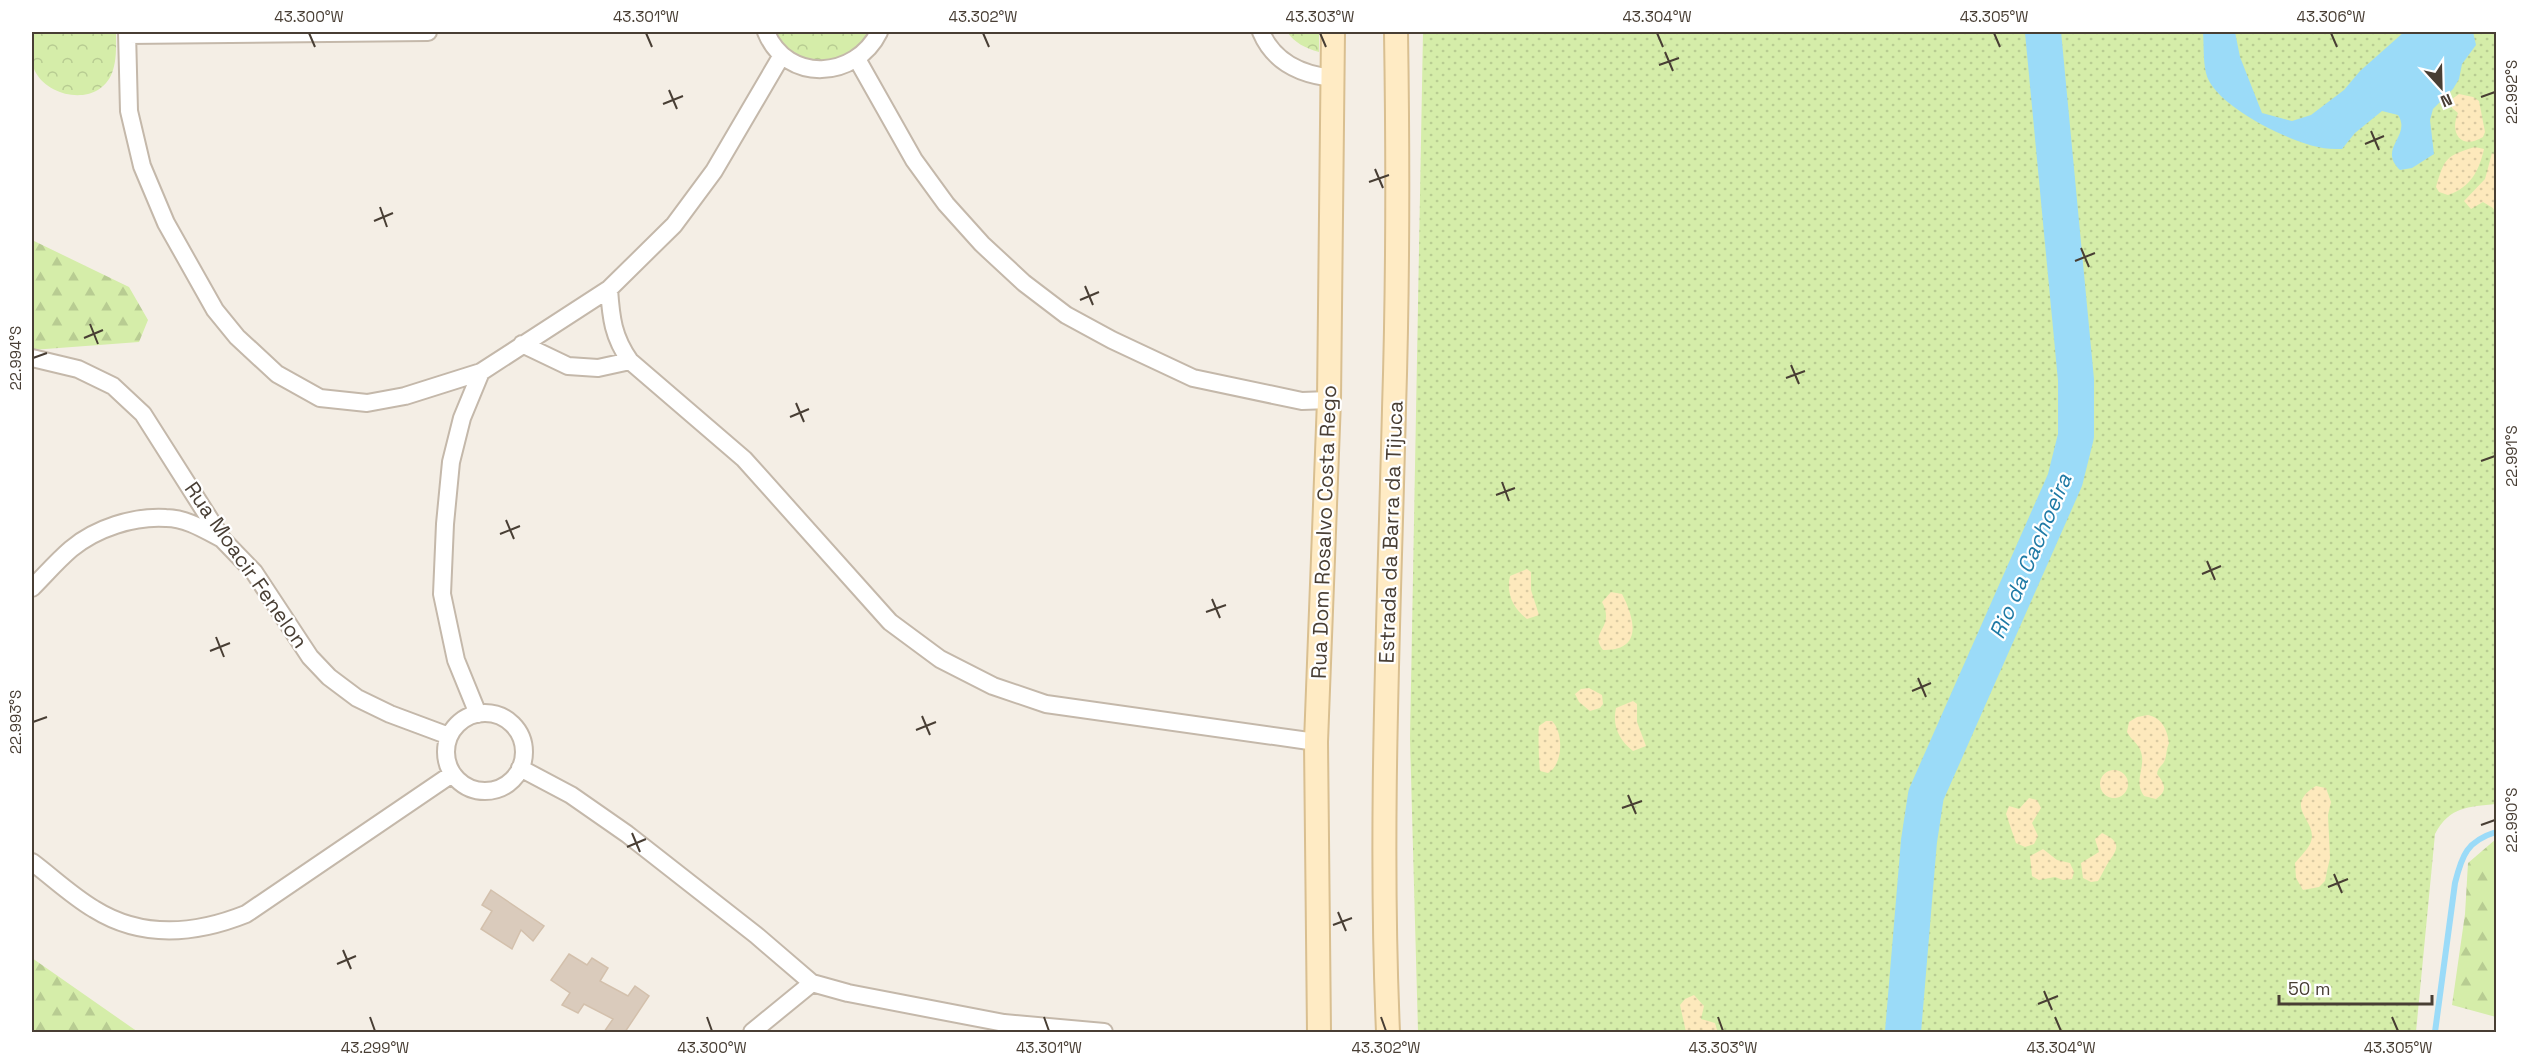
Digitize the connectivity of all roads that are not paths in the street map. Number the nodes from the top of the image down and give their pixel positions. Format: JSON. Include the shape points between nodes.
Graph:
{"nodes":[{"id":1,"x":428,"y":32,"type":"edge"},
{"id":2,"x":766,"y":32,"type":"edge"},
{"id":3,"x":879,"y":32,"type":"edge"},
{"id":4,"x":1261,"y":32,"type":"edge"},
{"id":5,"x":1333,"y":32,"type":"edge"},
{"id":6,"x":1396,"y":32,"type":"edge"},
{"id":7,"x":127,"y":33,"type":"edge"},
{"id":8,"x":782,"y":55,"type":"junction"},
{"id":9,"x":857,"y":59,"type":"junction"},
{"id":10,"x":1334,"y":78,"type":"junction"},
{"id":11,"x":609,"y":289,"type":"junction"},
{"id":12,"x":522,"y":344,"type":"junction"},
{"id":13,"x":32,"y":358,"type":"edge"},
{"id":14,"x":630,"y":361,"type":"junction"},
{"id":15,"x":481,"y":372,"type":"junction"},
{"id":16,"x":1329,"y":400,"type":"junction"},
{"id":17,"x":223,"y":540,"type":"junction"},
{"id":18,"x":32,"y":588,"type":"edge"},
{"id":19,"x":478,"y":714,"type":"junction"},
{"id":20,"x":449,"y":736,"type":"junction"},
{"id":21,"x":1316,"y":742,"type":"junction"},
{"id":22,"x":520,"y":768,"type":"junction"},
{"id":23,"x":452,"y":774,"type":"junction"},
{"id":24,"x":32,"y":862,"type":"edge"},
{"id":25,"x":812,"y":983,"type":"junction"},
{"id":26,"x":1004,"y":1028,"type":"edge"},
{"id":27,"x":752,"y":1032,"type":"edge"},
{"id":28,"x":1104,"y":1032,"type":"edge"},
{"id":29,"x":1319,"y":1032,"type":"edge"},
{"id":30,"x":1388,"y":1032,"type":"edge"}],
"edges":[{"from":1,"to":7,"type":"street"},
{"from":2,"to":8,"type":"street"},
{"from":3,"to":9,"type":"street"},
{"from":4,"to":10,"type":"street","via":[[1271,50],[1284,62],[1299,71]]},
{"from":5,"to":10,"type":"main road","name":"Rua Dom Rosalvo Costa Rego"},
{"from":6,"to":30,"type":"main road","name":"Estrada da Barra da Tijuca","via":[[1395,405],[1383,814]]},
{"from":7,"to":15,"type":"street","via":[[129,111],[142,166],[189,268],[237,337],[277,374],[320,398],[367,403],[405,396]]},
{"from":8,"to":9,"type":"street","via":[[802,66],[825,69]]},
{"from":8,"to":11,"type":"street","via":[[714,171],[674,225]]},
{"from":9,"to":16,"type":"street","via":[[914,160],[946,204],[1024,283],[1066,315],[1193,378],[1302,401]]},
{"from":10,"to":16,"type":"main road","name":"Rua Dom Rosalvo Costa Rego"},
{"from":11,"to":12,"type":"street"},
{"from":11,"to":14,"type":"street","via":[[611,320],[619,345]]},
{"from":12,"to":14,"type":"street","via":[[568,366],[598,368]]},
{"from":12,"to":15,"type":"street"},
{"from":13,"to":17,"type":"street","name":"Rua Moacir Fenelon","via":[[78,369],[113,386],[143,414]]},
{"from":14,"to":21,"type":"street","via":[[744,459],[890,622],[940,659],[993,686],[1046,704]]},
{"from":15,"to":19,"type":"street","via":[[462,418],[451,462],[442,594],[456,660]]},
{"from":16,"to":21,"type":"main road","name":"Rua Dom Rosalvo Costa Rego"},
{"from":17,"to":18,"type":"street","via":[[194,525],[167,518],[135,520],[98,531],[71,549]]},
{"from":17,"to":20,"type":"street","name":"Rua Moacir Fenelon","via":[[254,572],[310,657],[329,677],[357,698]]},
{"from":19,"to":20,"type":"street","via":[[466,718]]},
{"from":19,"to":22,"type":"street","via":[[490,713],[511,723],[519,733],[524,756]]},
{"from":20,"to":23,"type":"street","via":[[447,762]]},
{"from":21,"to":29,"type":"main road","name":"Rua Dom Rosalvo Costa Rego"},
{"from":22,"to":23,"type":"street","via":[[505,785],[482,791],[460,783]]},
{"from":22,"to":25,"type":"street","via":[[571,795],[627,834]]},
{"from":23,"to":24,"type":"street","via":[[246,914],[211,926],[157,931],[123,923],[94,909]]},
{"from":25,"to":26,"type":"street"},
{"from":25,"to":27,"type":"street"},
{"from":26,"to":28,"type":"street"}]}
